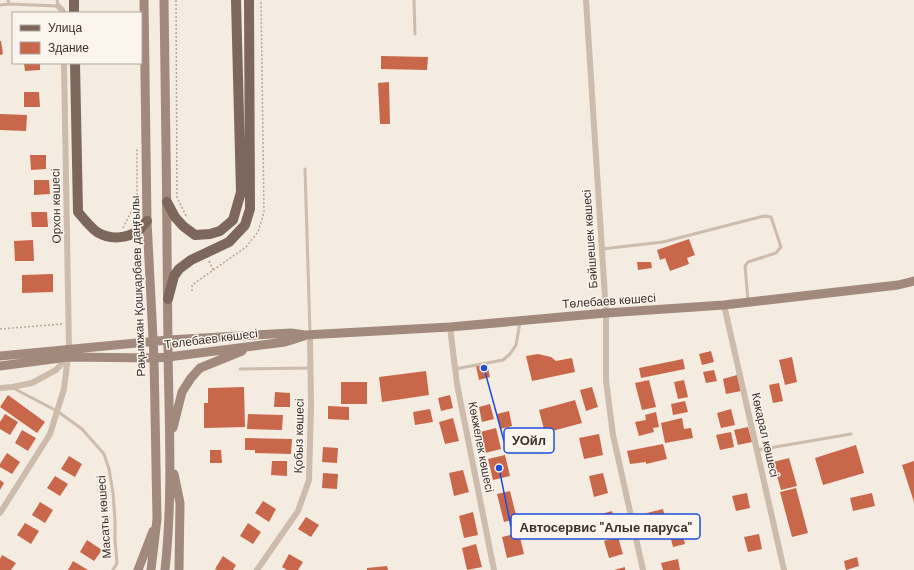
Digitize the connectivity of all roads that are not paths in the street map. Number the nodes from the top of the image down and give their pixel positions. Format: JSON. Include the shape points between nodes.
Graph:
{"nodes":[{"id":1,"x":74,"y":0,"type":"edge"},
{"id":2,"x":144,"y":0,"type":"edge"},
{"id":3,"x":164,"y":0,"type":"edge"},
{"id":4,"x":236,"y":0,"type":"edge"},
{"id":5,"x":249,"y":0,"type":"edge"},
{"id":6,"x":414,"y":0,"type":"edge"},
{"id":7,"x":586,"y":0,"type":"edge"},
{"id":8,"x":9,"y":2,"type":"edge"},
{"id":9,"x":57,"y":3,"type":"edge"},
{"id":10,"x":0,"y":5,"type":"edge"},
{"id":11,"x":63,"y":12,"type":"edge"},
{"id":12,"x":74,"y":12,"type":"edge"},
{"id":13,"x":415,"y":34,"type":"dead end"},
{"id":14,"x":64,"y":64,"type":"edge"},
{"id":15,"x":75,"y":64,"type":"edge"},
{"id":16,"x":305,"y":169,"type":"dead end"},
{"id":17,"x":167,"y":202,"type":"junction"},
{"id":18,"x":147,"y":221,"type":"junction"},
{"id":19,"x":602,"y":249,"type":"junction"},
{"id":20,"x":914,"y":281,"type":"edge"},
{"id":21,"x":168,"y":299,"type":"junction"},
{"id":22,"x":748,"y":302,"type":"junction"},
{"id":23,"x":724,"y":305,"type":"junction"},
{"id":24,"x":606,"y":313,"type":"junction"},
{"id":25,"x":520,"y":321,"type":"junction"},
{"id":26,"x":450,"y":327,"type":"junction"},
{"id":27,"x":308,"y":335,"type":"junction"},
{"id":28,"x":168,"y":340,"type":"junction"},
{"id":29,"x":152,"y":341,"type":"junction"},
{"id":30,"x":254,"y":346,"type":"junction"},
{"id":31,"x":0,"y":350,"type":"edge"},
{"id":32,"x":49,"y":351,"type":"junction"},
{"id":33,"x":68,"y":353,"type":"junction"},
{"id":34,"x":0,"y":356,"type":"edge"},
{"id":35,"x":168,"y":357,"type":"junction"},
{"id":36,"x":154,"y":358,"type":"junction"},
{"id":37,"x":0,"y":366,"type":"edge"},
{"id":38,"x":311,"y":368,"type":"junction"},
{"id":39,"x":240,"y":369,"type":"dead end"},
{"id":40,"x":456,"y":369,"type":"junction"},
{"id":41,"x":12,"y":387,"type":"junction"},
{"id":42,"x":0,"y":388,"type":"edge"},
{"id":43,"x":57,"y":410,"type":"junction"},
{"id":44,"x":851,"y":434,"type":"dead end"},
{"id":45,"x":170,"y":437,"type":"junction"},
{"id":46,"x":757,"y":450,"type":"junction"},
{"id":47,"x":171,"y":460,"type":"junction"},
{"id":48,"x":0,"y":513,"type":"edge"},
{"id":49,"x":157,"y":519,"type":"junction"},
{"id":50,"x":259,"y":568,"type":"edge"},
{"id":51,"x":113,"y":570,"type":"edge"},
{"id":52,"x":138,"y":570,"type":"edge"},
{"id":53,"x":151,"y":570,"type":"edge"},
{"id":54,"x":165,"y":570,"type":"edge"},
{"id":55,"x":178,"y":570,"type":"edge"},
{"id":56,"x":267,"y":570,"type":"edge"},
{"id":57,"x":494,"y":570,"type":"edge"},
{"id":58,"x":643,"y":570,"type":"edge"},
{"id":59,"x":784,"y":570,"type":"edge"}],
"edges":[{"from":1,"to":12,"type":"main road"},
{"from":2,"to":18,"type":"main road","name":"Рақымжан Қошқарбаев даңғылы"},
{"from":3,"to":17,"type":"main road"},
{"from":4,"to":17,"type":"main road","via":[[241,192],[233,220],[220,231],[195,235],[175,217]]},
{"from":5,"to":21,"type":"main road","via":[[250,209],[245,226],[228,242],[191,260],[179,269],[174,276]]},
{"from":6,"to":13,"type":"lane"},
{"from":7,"to":19,"type":"street","name":"Бәйшешек көшесі"},
{"from":8,"to":9,"type":"lane"},
{"from":8,"to":10,"type":"lane"},
{"from":9,"to":11,"type":"street"},
{"from":14,"to":33,"type":"street","name":"Орхон көшесі"},
{"from":15,"to":18,"type":"main road","via":[[78,212],[97,232],[108,237],[130,235],[140,230]]},
{"from":16,"to":27,"type":"lane"},
{"from":17,"to":21,"type":"main road"},
{"from":18,"to":29,"type":"main road","name":"Рақымжан Қошқарбаев даңғылы"},
{"from":19,"to":22,"type":"lane","via":[[662,242],[764,216],[771,217],[781,247],[776,253],[748,262],[745,266]]},
{"from":19,"to":24,"type":"street","name":"Бәйшешек көшесі"},
{"from":20,"to":22,"type":"main road","name":"Төлебаев көшесі"},
{"from":21,"to":28,"type":"main road"},
{"from":22,"to":23,"type":"main road","name":"Төлебаев көшесі"},
{"from":23,"to":24,"type":"main road","name":"Төлебаев көшесі"},
{"from":23,"to":46,"type":"street","name":"Көкарал көшесі"},
{"from":24,"to":25,"type":"main road","name":"Төлебаев көшесі"},
{"from":24,"to":58,"type":"street","name":"Бәйшешек көшесі","via":[[606,381],[613,434]]},
{"from":25,"to":26,"type":"main road","name":"Төлебаев көшесі"},
{"from":25,"to":40,"type":"lane","via":[[516,345],[503,360]]},
{"from":26,"to":27,"type":"main road","name":"Төлебаев көшесі"},
{"from":26,"to":40,"type":"street","name":"Көкжелек көшесі"},
{"from":27,"to":28,"type":"main road","name":"Төлебаев көшесі","via":[[291,333]]},
{"from":27,"to":30,"type":"main road","name":"Төлебаев көшесі","via":[[284,342]]},
{"from":27,"to":38,"type":"street","name":"Қобыз көшесі"},
{"from":28,"to":29,"type":"main road","name":"Төлебаев көшесі"},
{"from":28,"to":35,"type":"main road"},
{"from":29,"to":33,"type":"main road","name":"Төлебаев көшесі"},
{"from":29,"to":36,"type":"main road","name":"Рақымжан Қошқарбаев даңғылы"},
{"from":30,"to":35,"type":"main road","name":"Төлебаев көшесі"},
{"from":30,"to":45,"type":"main road","via":[[200,368],[182,392]]},
{"from":31,"to":32,"type":"main road"},
{"from":32,"to":33,"type":"main road","name":"Төлебаев көшесі"},
{"from":32,"to":34,"type":"main road","name":"Төлебаев көшесі"},
{"from":33,"to":36,"type":"main road","name":"Төлебаев көшесі"},
{"from":33,"to":37,"type":"main road","name":"Төлебаев көшесі"},
{"from":33,"to":41,"type":"street","via":[[56,370],[32,383]]},
{"from":33,"to":43,"type":"street","name":"Орхон көшесі","via":[[64,389]]},
{"from":35,"to":36,"type":"main road","name":"Төлебаев көшесі"},
{"from":35,"to":45,"type":"main road"},
{"from":36,"to":49,"type":"main road","name":"Рақымжан Қошқарбаев даңғылы"},
{"from":38,"to":39,"type":"lane"},
{"from":38,"to":50,"type":"street","name":"Қобыз көшесі","via":[[310,480],[298,511]]},
{"from":40,"to":57,"type":"street","name":"Көкжелек көшесі"},
{"from":41,"to":42,"type":"street"},
{"from":41,"to":43,"type":"lane","name":"Масаты көшесі"},
{"from":43,"to":48,"type":"street","name":"Орхон көшесі","via":[[50,434]]},
{"from":43,"to":51,"type":"lane","name":"Масаты көшесі","via":[[82,429],[104,454],[109,468],[117,563]]},
{"from":44,"to":46,"type":"lane"},
{"from":45,"to":47,"type":"main road"},
{"from":46,"to":59,"type":"street","name":"Көкарал көшесі"},
{"from":47,"to":54,"type":"main road"},
{"from":47,"to":55,"type":"main road","via":[[180,502]]},
{"from":49,"to":52,"type":"main road"},
{"from":49,"to":53,"type":"main road","name":"Рақымжан Қошқарбаев даңғылы"},
{"from":50,"to":56,"type":"street"}]}
